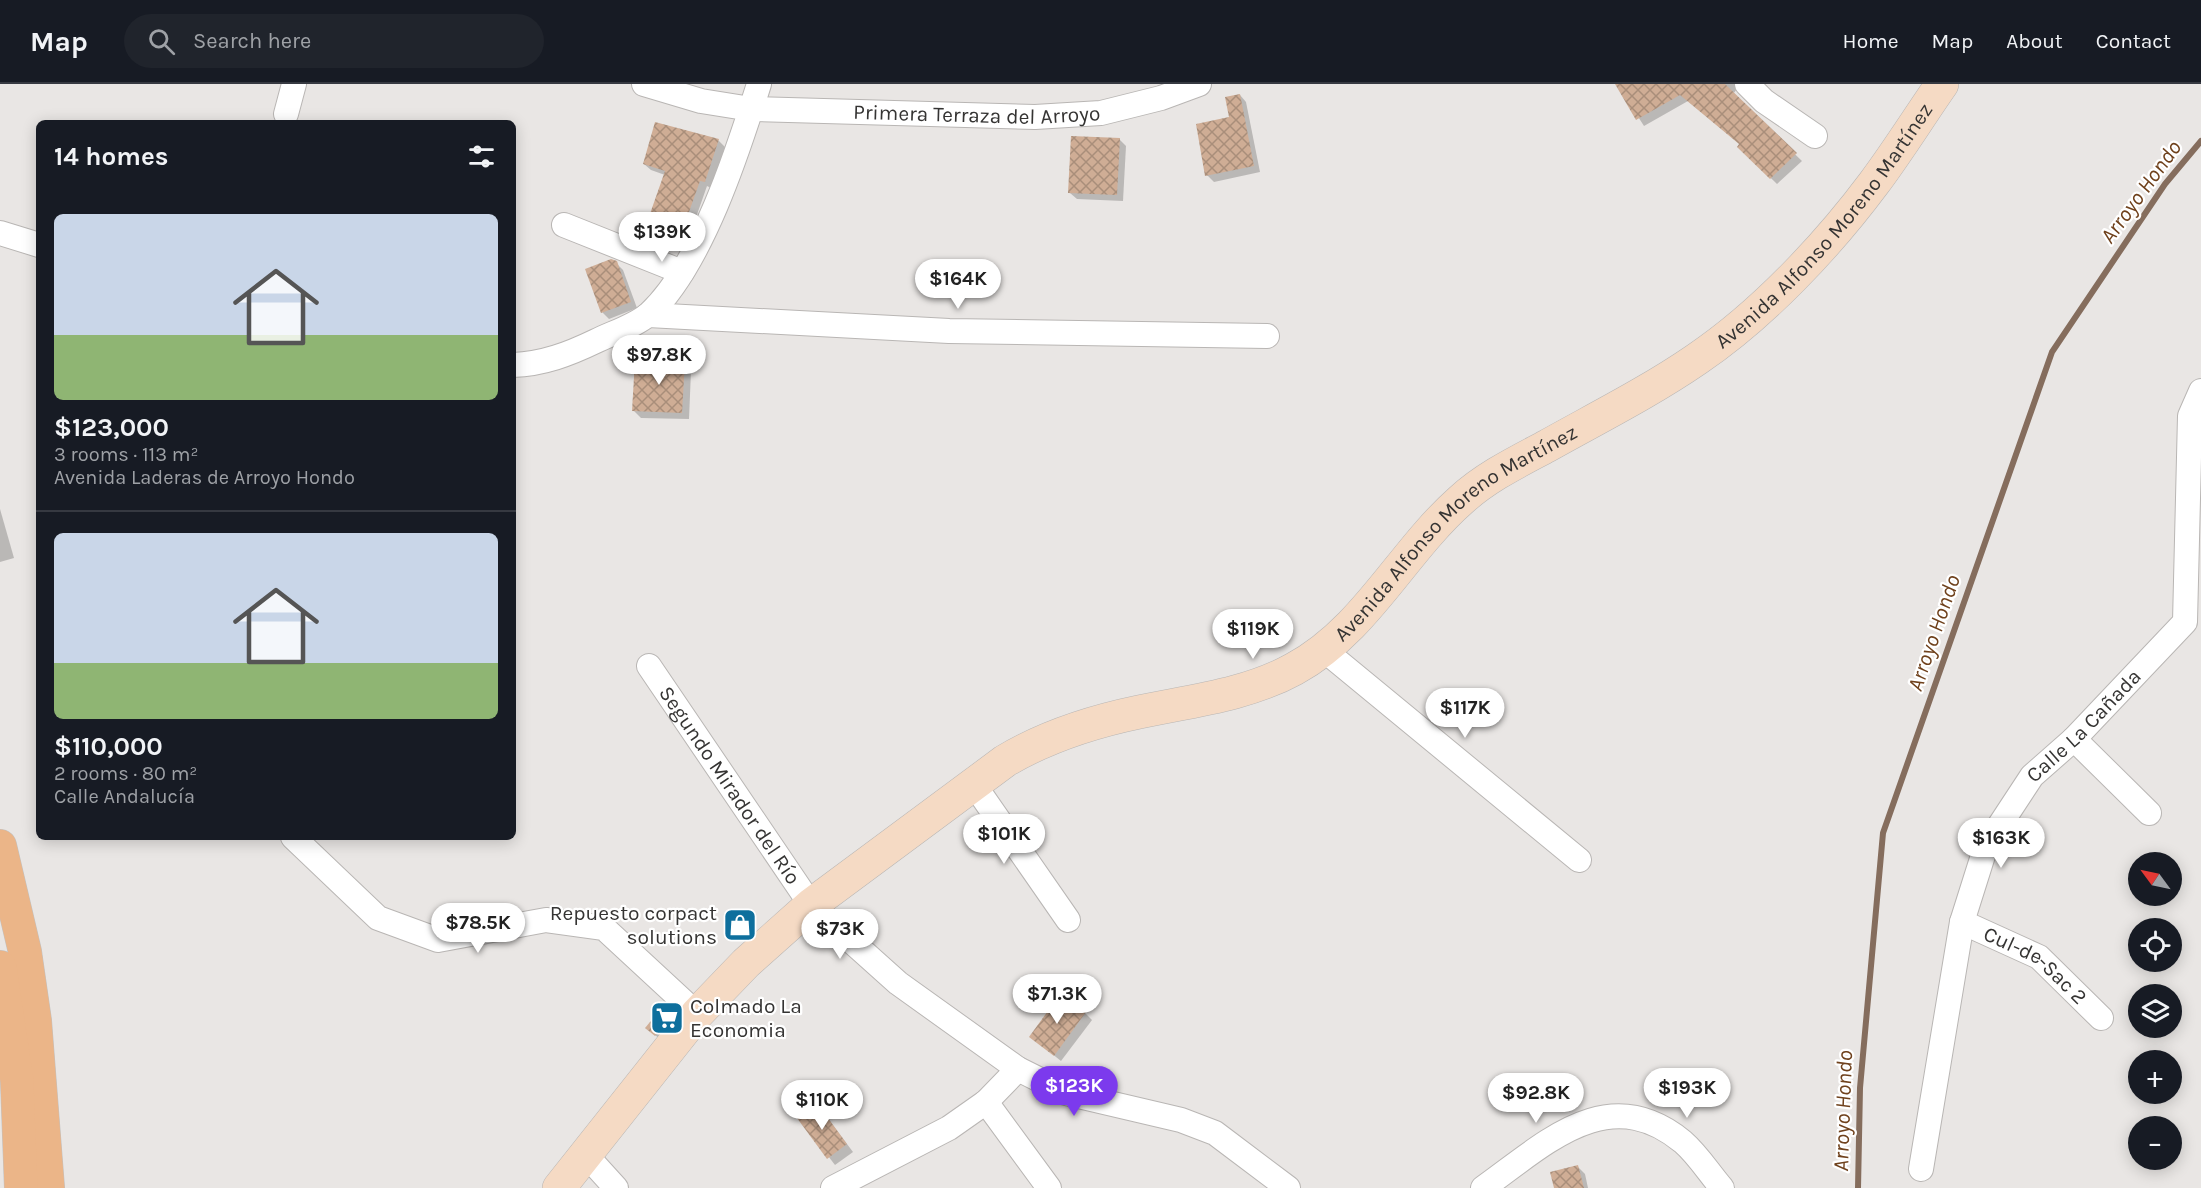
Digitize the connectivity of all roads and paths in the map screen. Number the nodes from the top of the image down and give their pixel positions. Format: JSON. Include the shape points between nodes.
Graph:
{"nodes":[{"id":1,"x":294,"y":84,"type":"edge"},
{"id":2,"x":644,"y":84,"type":"edge"},
{"id":3,"x":759,"y":84,"type":"edge"},
{"id":4,"x":1197,"y":84,"type":"edge"},
{"id":5,"x":1747,"y":84,"type":"edge"},
{"id":6,"x":1942,"y":84,"type":"edge"},
{"id":7,"x":751,"y":109,"type":"junction"},
{"id":8,"x":286,"y":114,"type":"dead end"},
{"id":9,"x":1815,"y":136,"type":"dead end"},
{"id":10,"x":564,"y":225,"type":"dead end"},
{"id":11,"x":0,"y":234,"type":"edge"},
{"id":12,"x":36,"y":244,"type":"edge"},
{"id":13,"x":682,"y":272,"type":"junction"},
{"id":14,"x":648,"y":315,"type":"junction"},
{"id":15,"x":1267,"y":336,"type":"dead end"},
{"id":16,"x":516,"y":365,"type":"edge"},
{"id":17,"x":2201,"y":391,"type":"edge"},
{"id":18,"x":2193,"y":624,"type":"edge"},
{"id":19,"x":1323,"y":650,"type":"junction"},
{"id":20,"x":649,"y":666,"type":"dead end"},
{"id":21,"x":2074,"y":739,"type":"junction"},
{"id":22,"x":975,"y":786,"type":"junction"},
{"id":23,"x":2149,"y":813,"type":"dead end"},
{"id":24,"x":299,"y":840,"type":"edge"},
{"id":25,"x":0,"y":846,"type":"edge"},
{"id":26,"x":1579,"y":860,"type":"dead end"},
{"id":27,"x":811,"y":905,"type":"junction"},
{"id":28,"x":1068,"y":920,"type":"dead end"},
{"id":29,"x":1962,"y":922,"type":"junction"},
{"id":30,"x":0,"y":967,"type":"edge"},
{"id":31,"x":698,"y":1014,"type":"junction"},
{"id":32,"x":2101,"y":1018,"type":"dead end"},
{"id":33,"x":1018,"y":1069,"type":"junction"},
{"id":34,"x":986,"y":1102,"type":"junction"},
{"id":35,"x":586,"y":1155,"type":"junction"},
{"id":36,"x":1921,"y":1169,"type":"dead end"},
{"id":37,"x":21,"y":1188,"type":"edge"},
{"id":38,"x":48,"y":1188,"type":"edge"},
{"id":39,"x":559,"y":1188,"type":"edge"},
{"id":40,"x":616,"y":1188,"type":"edge"},
{"id":41,"x":833,"y":1188,"type":"edge"},
{"id":42,"x":1049,"y":1188,"type":"edge"},
{"id":43,"x":1288,"y":1188,"type":"edge"},
{"id":44,"x":1483,"y":1188,"type":"edge"},
{"id":45,"x":1722,"y":1188,"type":"edge"}],
"edges":[{"from":1,"to":8,"type":"street"},
{"from":2,"to":7,"type":"street","name":"Primera Terraza del Arroyo","via":[[701,101]]},
{"from":3,"to":7,"type":"street"},
{"from":4,"to":7,"type":"street","name":"Primera Terraza del Arroyo","via":[[1101,113],[1079,115]]},
{"from":5,"to":9,"type":"street","via":[[1764,101]]},
{"from":6,"to":19,"type":"main road","name":"Avenida Alfonso Moreno Martínez","via":[[1866,193],[1771,297],[1698,358],[1646,392],[1506,468],[1460,500],[1350,628]]},
{"from":7,"to":13,"type":"street","via":[[720,198]]},
{"from":10,"to":13,"type":"street"},
{"from":11,"to":12,"type":"street"},
{"from":13,"to":14,"type":"street"},
{"from":14,"to":15,"type":"street","via":[[949,331]]},
{"from":14,"to":16,"type":"street","via":[[571,353],[531,365]]},
{"from":17,"to":18,"type":"street","name":"Calle La Cañada","via":[[2190,416]]},
{"from":18,"to":21,"type":"street","name":"Calle La Cañada"},
{"from":19,"to":22,"type":"main road","name":"Avenida Alfonso Moreno Martínez","via":[[1268,682],[1055,734],[1005,762]]},
{"from":19,"to":26,"type":"street"},
{"from":20,"to":27,"type":"street","name":"Segundo Mirador del Río"},
{"from":21,"to":23,"type":"street"},
{"from":21,"to":29,"type":"street","name":"Calle La Cañada","via":[[2032,776],[1986,846]]},
{"from":22,"to":27,"type":"main road","name":"Avenida Alfonso Moreno Martínez"},
{"from":22,"to":28,"type":"street"},
{"from":24,"to":31,"type":"street","via":[[378,918],[438,940],[546,920],[604,928]]},
{"from":25,"to":38,"type":"main road","via":[[25,952],[35,1021]]},
{"from":27,"to":31,"type":"main road","name":"Avenida Alfonso Moreno Martínez","via":[[746,963]]},
{"from":27,"to":33,"type":"street","name":"Segundo Mirador del Río","via":[[897,983]]},
{"from":29,"to":32,"type":"street","name":"Cul-de-Sac 2","via":[[2039,957]]},
{"from":29,"to":36,"type":"street","name":"Calle La Cañada"},
{"from":30,"to":37,"type":"main road","via":[[17,1081]]},
{"from":31,"to":35,"type":"main road","name":"Avenida Alfonso Moreno Martínez"},
{"from":33,"to":34,"type":"street"},
{"from":33,"to":43,"type":"street","name":"Segundo Mirador del Río","via":[[1066,1093],[1181,1120],[1215,1133]]},
{"from":34,"to":41,"type":"street","via":[[949,1128]]},
{"from":34,"to":42,"type":"street"},
{"from":35,"to":39,"type":"main road","name":"Avenida Alfonso Moreno Martínez"},
{"from":35,"to":40,"type":"street"},
{"from":44,"to":45,"type":"street","via":[[1566,1131],[1614,1115],[1639,1118],[1659,1126],[1690,1149]]}]}
